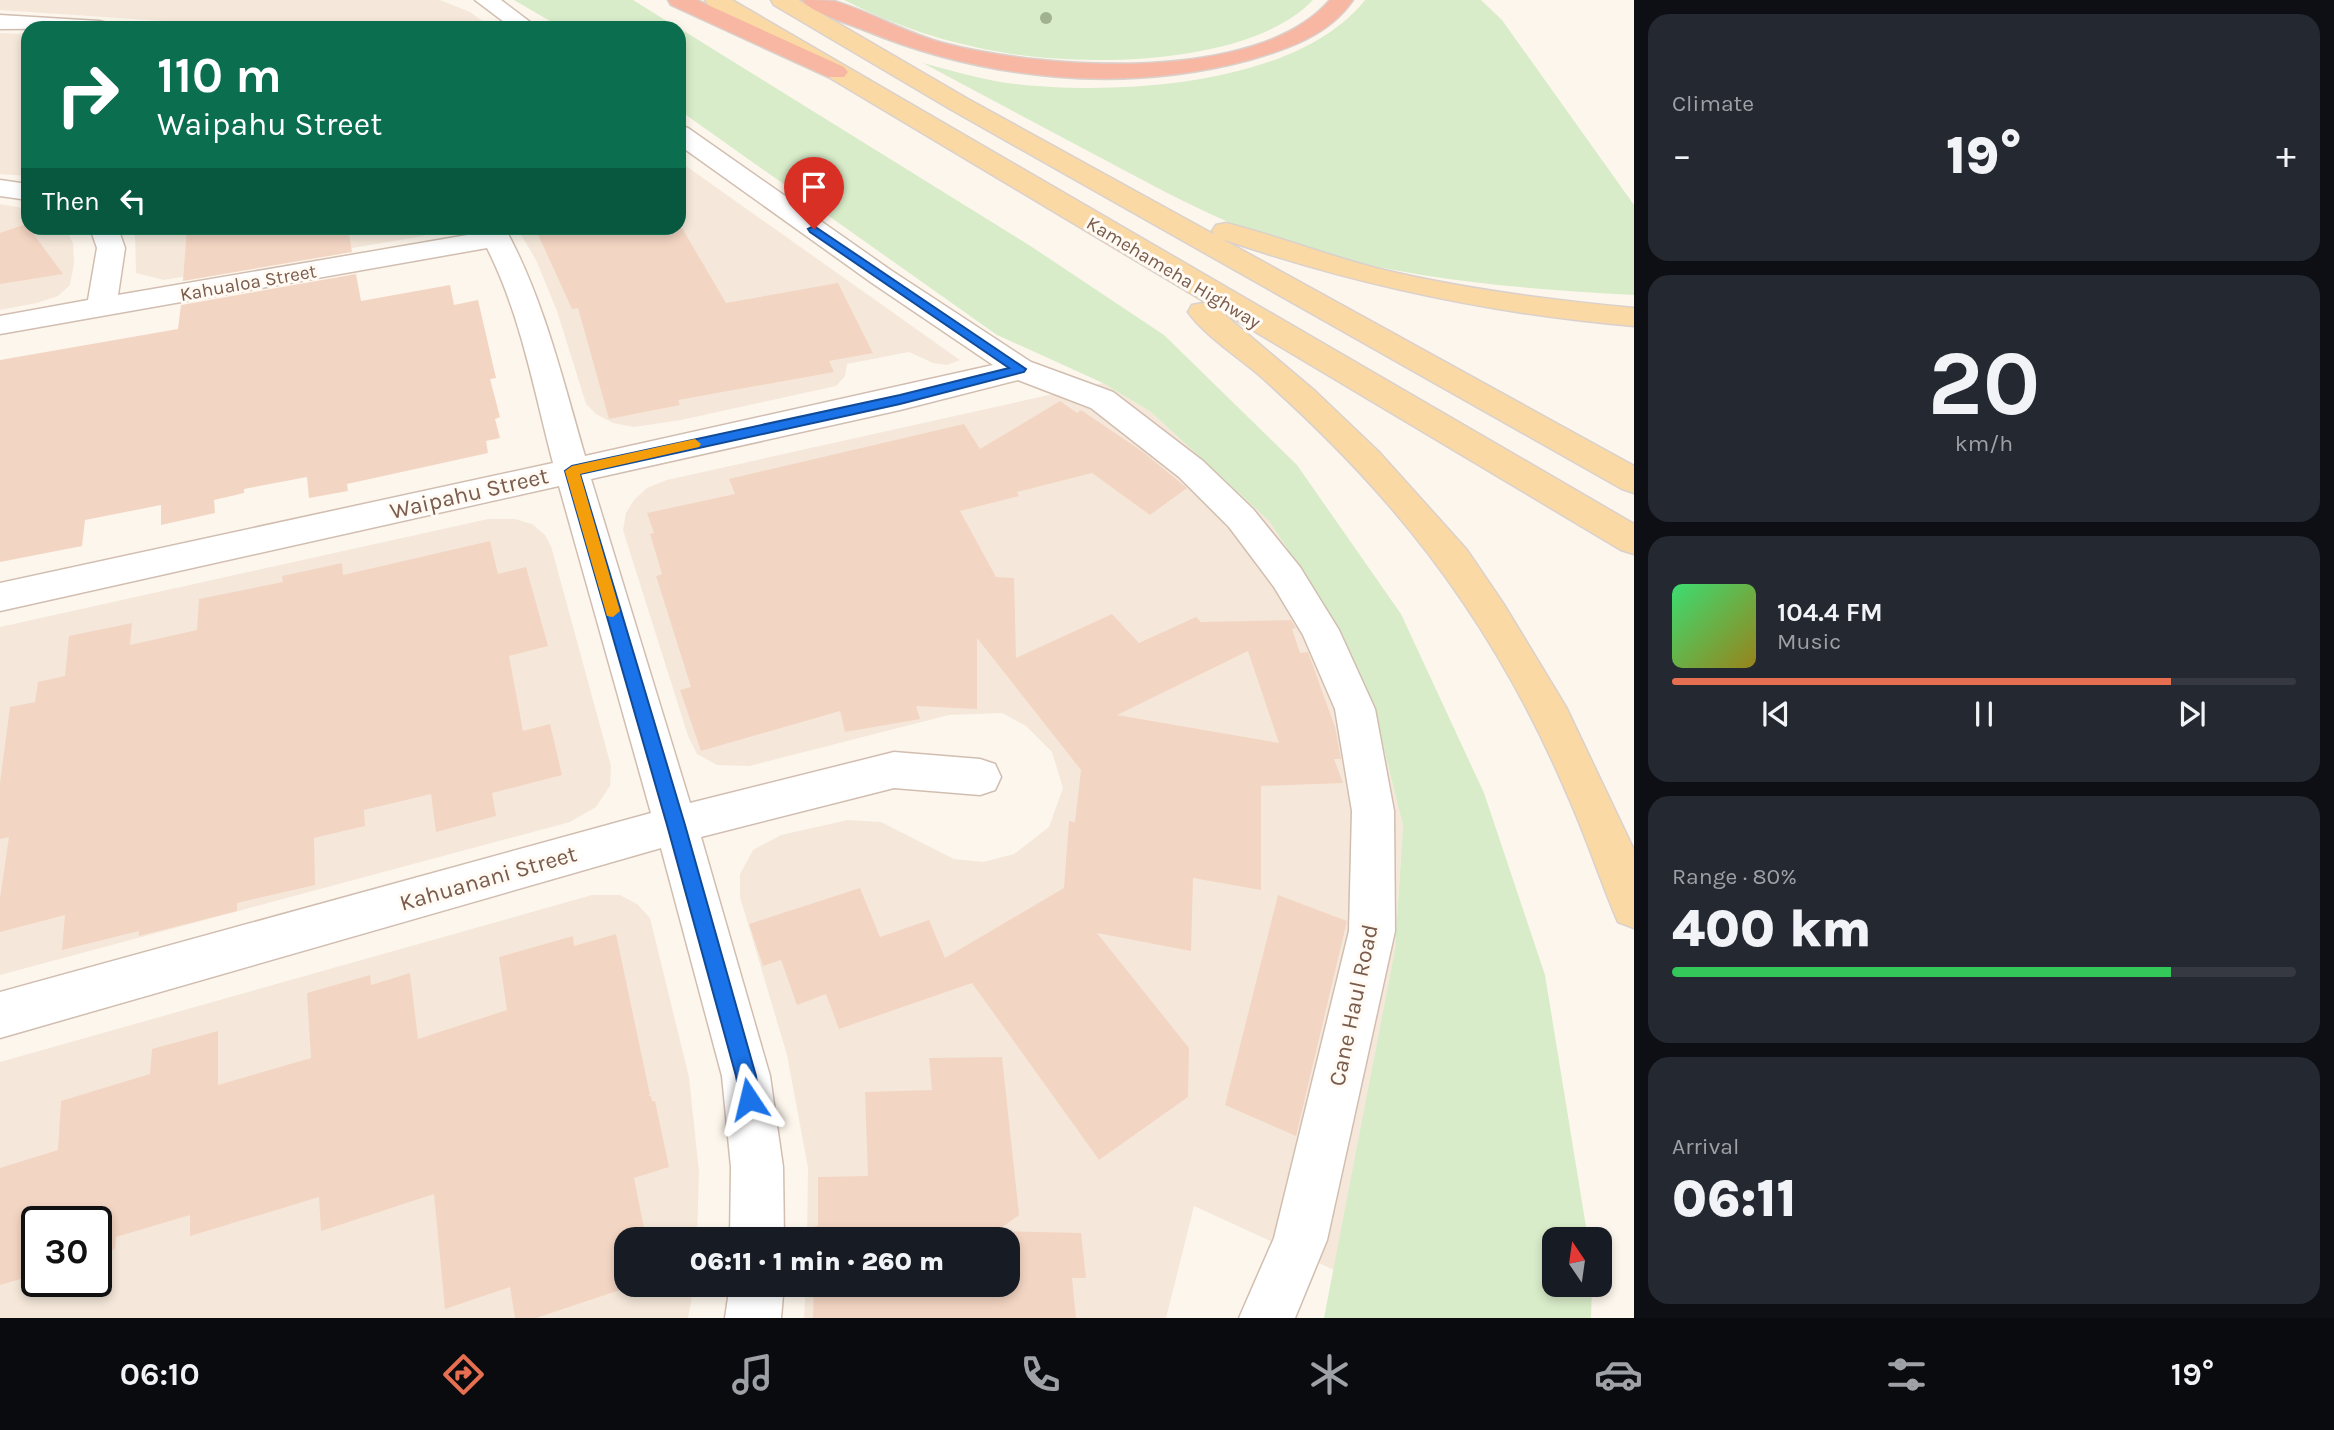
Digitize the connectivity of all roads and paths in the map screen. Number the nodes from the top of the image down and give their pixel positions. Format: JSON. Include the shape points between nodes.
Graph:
{"nodes":[{"id":1,"x":485,"y":0,"type":"edge"},
{"id":2,"x":679,"y":0,"type":"edge"},
{"id":3,"x":716,"y":0,"type":"edge"},
{"id":4,"x":782,"y":0,"type":"edge"},
{"id":5,"x":813,"y":0,"type":"edge"},
{"id":6,"x":1342,"y":0,"type":"edge"},
{"id":7,"x":516,"y":21,"type":"edge"},
{"id":8,"x":0,"y":22,"type":"edge"},
{"id":9,"x":21,"y":23,"type":"edge"},
{"id":10,"x":836,"y":72,"type":"junction"},
{"id":11,"x":959,"y":104,"type":"junction"},
{"id":12,"x":686,"y":138,"type":"edge"},
{"id":13,"x":1016,"y":179,"type":"junction"},
{"id":14,"x":0,"y":188,"type":"edge"},
{"id":15,"x":21,"y":191,"type":"edge"},
{"id":16,"x":106,"y":235,"type":"edge"},
{"id":17,"x":484,"y":235,"type":"edge"},
{"id":18,"x":495,"y":235,"type":"edge"},
{"id":19,"x":101,"y":308,"type":"junction"},
{"id":20,"x":1634,"y":317,"type":"edge"},
{"id":21,"x":0,"y":326,"type":"edge"},
{"id":22,"x":1020,"y":369,"type":"junction"},
{"id":23,"x":572,"y":471,"type":"junction"},
{"id":24,"x":1634,"y":481,"type":"edge"},
{"id":25,"x":1634,"y":541,"type":"edge"},
{"id":26,"x":0,"y":597,"type":"edge"},
{"id":27,"x":980,"y":777,"type":"dead end"},
{"id":28,"x":676,"y":825,"type":"junction"},
{"id":29,"x":1634,"y":907,"type":"edge"},
{"id":30,"x":0,"y":1015,"type":"edge"},
{"id":31,"x":757,"y":1227,"type":"edge"},
{"id":32,"x":755,"y":1297,"type":"edge"},
{"id":33,"x":753,"y":1318,"type":"edge"},
{"id":34,"x":1267,"y":1318,"type":"edge"}],
"edges":[{"from":1,"to":7,"type":"street"},
{"from":2,"to":10,"type":"highway"},
{"from":3,"to":10,"type":"main road","name":"Kamehameha Highway"},
{"from":4,"to":11,"type":"main road"},
{"from":5,"to":6,"type":"highway","via":[[898,35],[964,55],[1016,65],[1114,72],[1202,65],[1262,49],[1297,36]]},
{"from":8,"to":9,"type":"street"},
{"from":10,"to":13,"type":"main road","name":"Kamehameha Highway"},
{"from":11,"to":20,"type":"main road","via":[[1221,229],[1322,264],[1513,304]]},
{"from":11,"to":24,"type":"main road"},
{"from":12,"to":22,"type":"street","name":"Cane Haul Road"},
{"from":13,"to":25,"type":"main road","name":"Kamehameha Highway"},
{"from":13,"to":29,"type":"main road","via":[[1195,305],[1269,365],[1395,488],[1456,562],[1521,660],[1566,743]]},
{"from":14,"to":15,"type":"street"},
{"from":16,"to":19,"type":"street","via":[[111,248]]},
{"from":17,"to":19,"type":"street","name":"Kahualoa Street"},
{"from":18,"to":23,"type":"street","via":[[532,325]]},
{"from":19,"to":21,"type":"street","name":"Kahualoa Street"},
{"from":22,"to":23,"type":"street","name":"Waipahu Street"},
{"from":22,"to":34,"type":"street","name":"Cane Haul Road","via":[[1102,400],[1191,469],[1241,518],[1287,577],[1320,630],[1356,709],[1373,811],[1372,931],[1300,1240]]},
{"from":23,"to":26,"type":"street","name":"Waipahu Street"},
{"from":23,"to":28,"type":"street"},
{"from":27,"to":28,"type":"street","name":"Kahuanani Street","via":[[894,770]]},
{"from":28,"to":30,"type":"street","name":"Kahuanani Street"},
{"from":28,"to":31,"type":"street","via":[[746,1076],[757,1167]]},
{"from":32,"to":33,"type":"street"}]}
